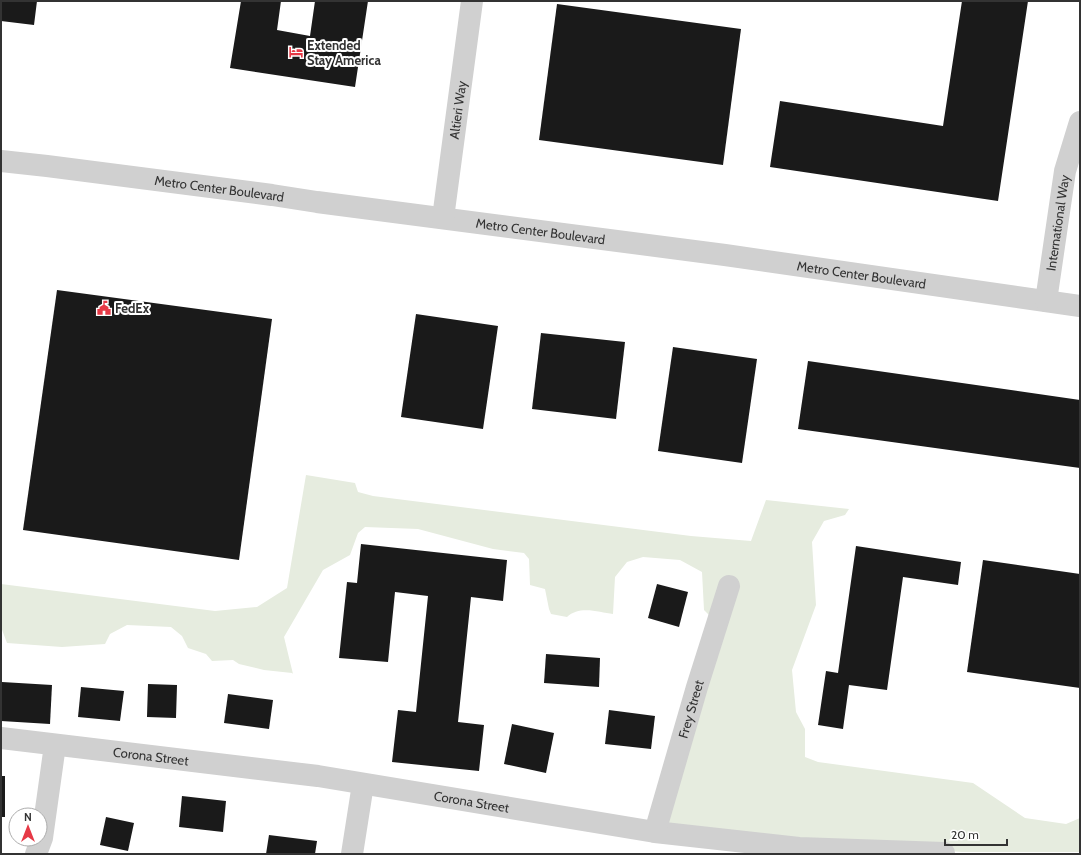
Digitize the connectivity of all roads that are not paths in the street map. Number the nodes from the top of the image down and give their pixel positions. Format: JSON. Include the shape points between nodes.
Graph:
{"nodes":[{"id":1,"x":472,"y":1,"type":"edge"},
{"id":2,"x":1080,"y":122,"type":"edge"},
{"id":3,"x":1,"y":161,"type":"edge"},
{"id":4,"x":443,"y":218,"type":"junction"},
{"id":5,"x":1046,"y":301,"type":"junction"},
{"id":6,"x":1080,"y":306,"type":"edge"},
{"id":7,"x":729,"y":586,"type":"dead end"},
{"id":8,"x":1,"y":738,"type":"edge"},
{"id":9,"x":55,"y":745,"type":"junction"},
{"id":10,"x":363,"y":784,"type":"junction"},
{"id":11,"x":655,"y":832,"type":"junction"},
{"id":12,"x":798,"y":851,"type":"edge"},
{"id":13,"x":944,"y":853,"type":"dead end"},
{"id":14,"x":36,"y":854,"type":"edge"},
{"id":15,"x":352,"y":854,"type":"edge"}],
"edges":[{"from":1,"to":4,"type":"street","name":"Altieri Way"},
{"from":2,"to":5,"type":"street","name":"International Way","via":[[1065,171]]},
{"from":3,"to":4,"type":"street","name":"Metro Center Boulevard"},
{"from":4,"to":5,"type":"street","name":"Metro Center Boulevard"},
{"from":5,"to":6,"type":"street","name":"Metro Center Boulevard"},
{"from":7,"to":11,"type":"street","name":"Frey Street"},
{"from":8,"to":9,"type":"street","name":"Corona Street"},
{"from":9,"to":10,"type":"street","name":"Corona Street","via":[[226,764]]},
{"from":9,"to":14,"type":"street","via":[[42,838]]},
{"from":10,"to":11,"type":"street","name":"Corona Street"},
{"from":10,"to":15,"type":"street"},
{"from":11,"to":12,"type":"street","name":"Corona Street"},
{"from":12,"to":13,"type":"street","name":"Corona Street"}]}
